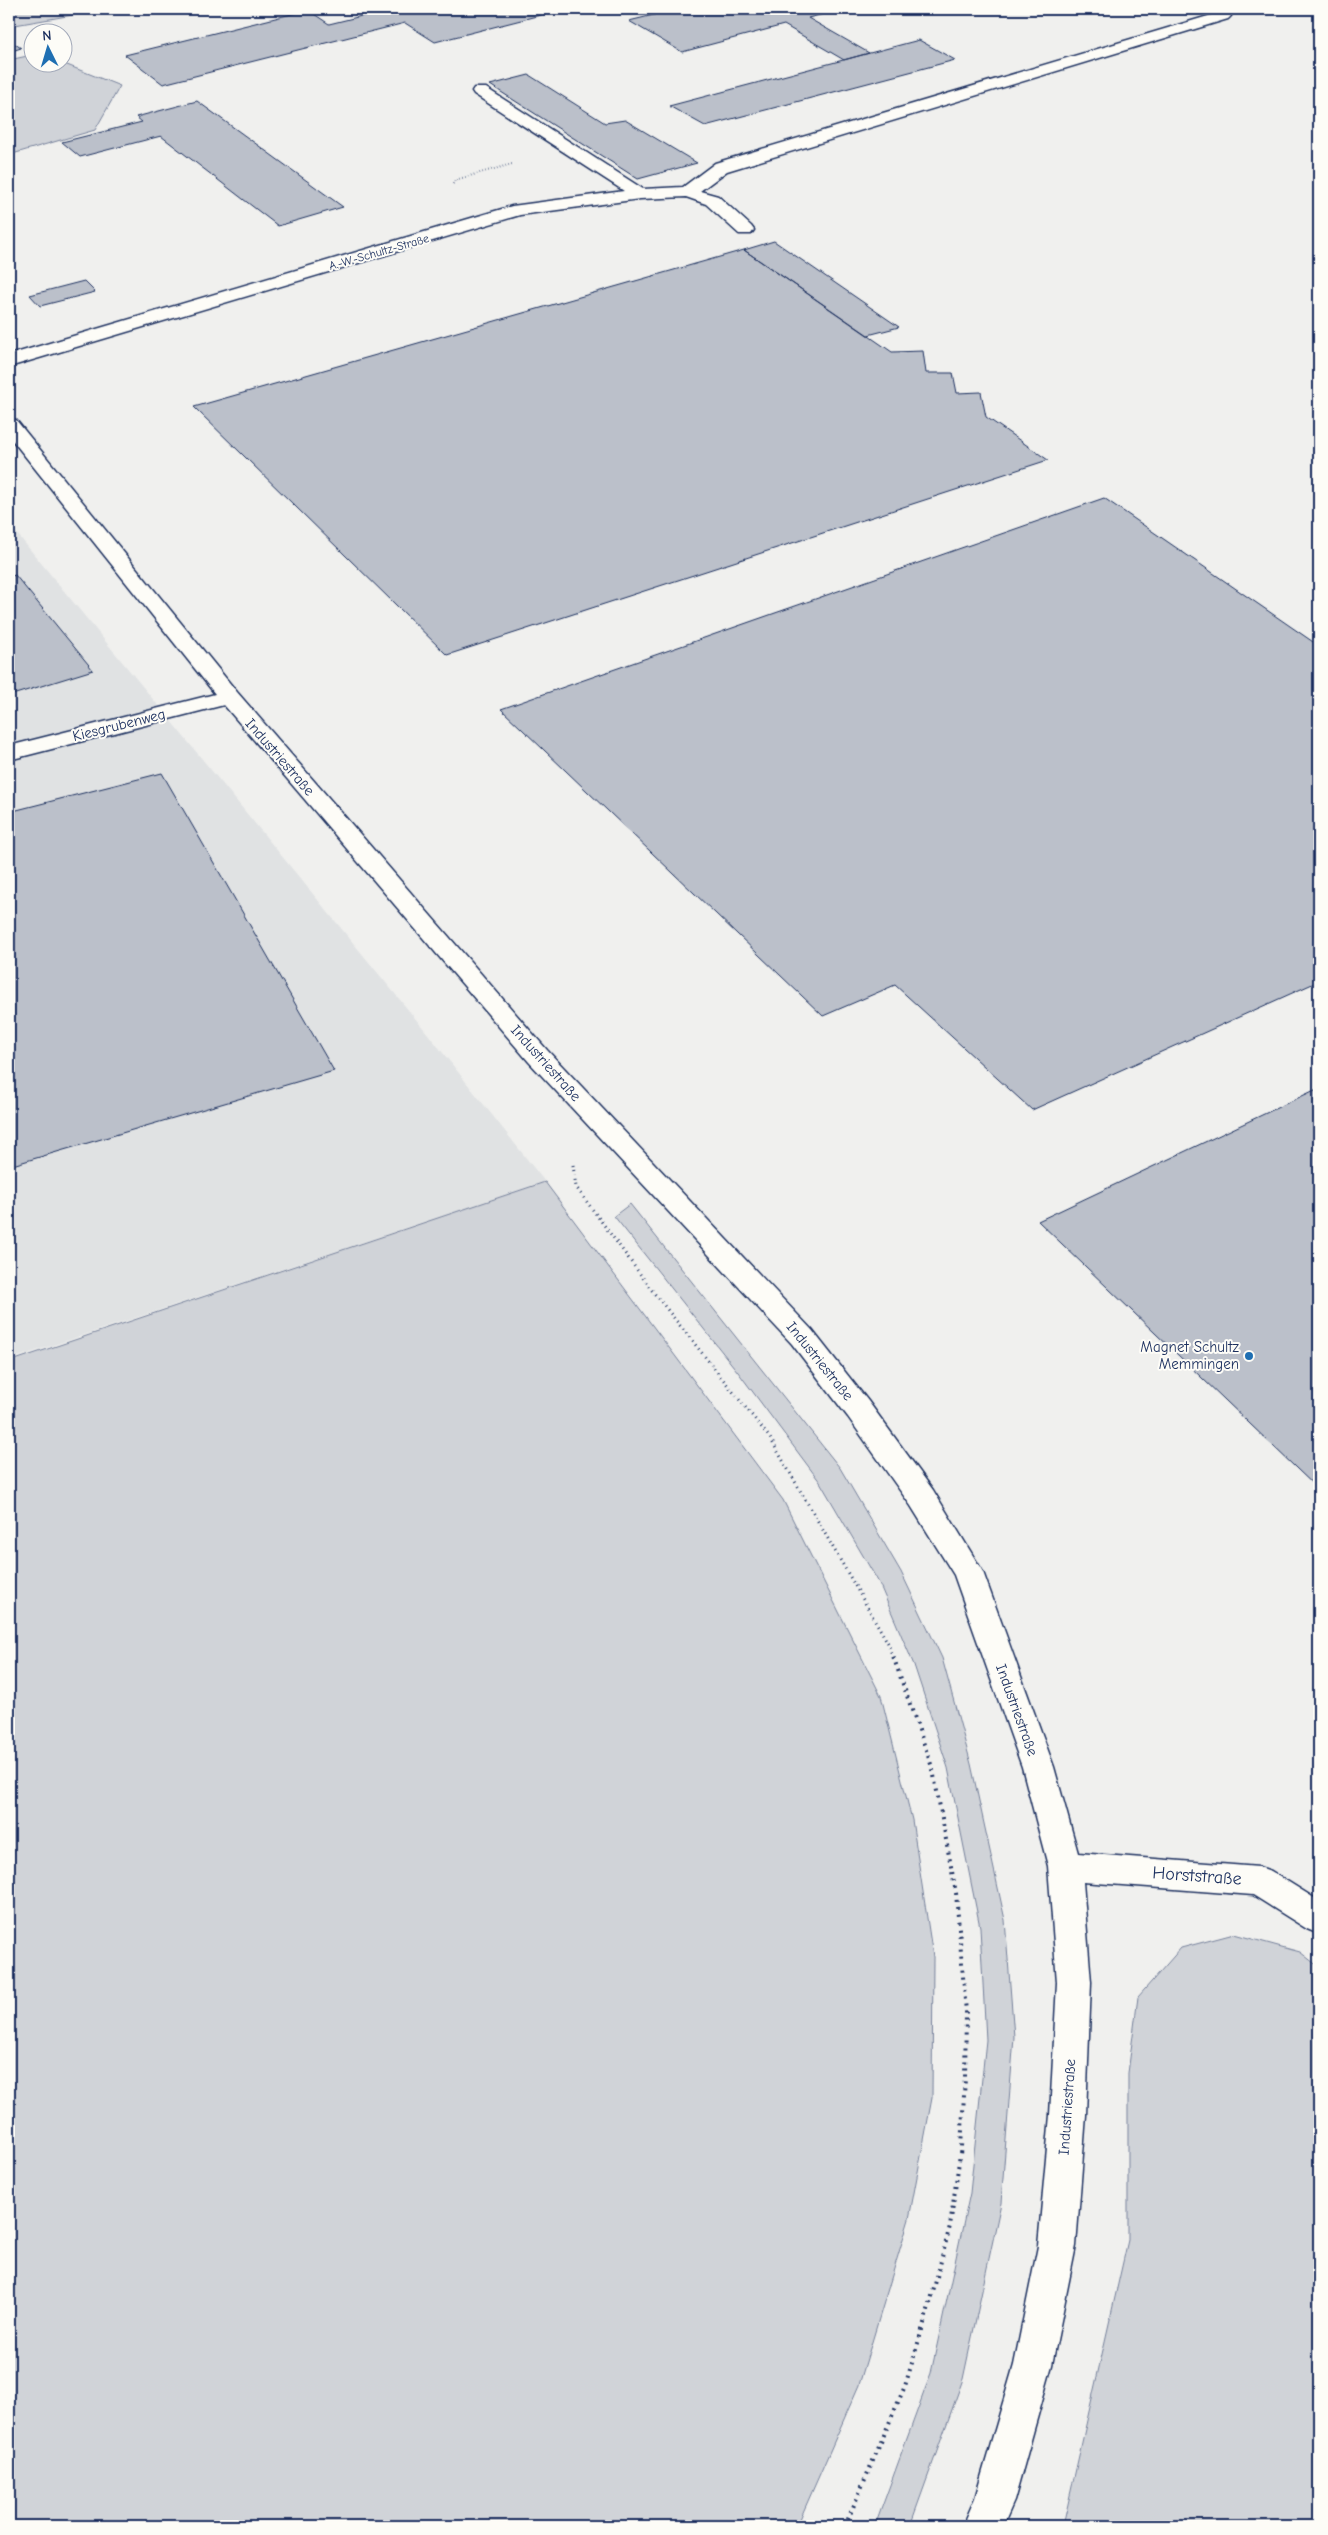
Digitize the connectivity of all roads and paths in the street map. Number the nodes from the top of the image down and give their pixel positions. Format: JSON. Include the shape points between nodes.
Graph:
{"nodes":[{"id":1,"x":1222,"y":9,"type":"edge"},
{"id":2,"x":480,"y":92,"type":"dead end"},
{"id":3,"x":687,"y":192,"type":"junction"},
{"id":4,"x":640,"y":194,"type":"junction"},
{"id":5,"x":745,"y":230,"type":"dead end"},
{"id":6,"x":9,"y":361,"type":"edge"},
{"id":7,"x":9,"y":424,"type":"edge"},
{"id":8,"x":229,"y":698,"type":"junction"},
{"id":9,"x":9,"y":752,"type":"edge"},
{"id":10,"x":576,"y":1187,"type":"dead end"},
{"id":11,"x":1065,"y":1866,"type":"junction"},
{"id":12,"x":1319,"y":1919,"type":"edge"},
{"id":13,"x":845,"y":2526,"type":"edge"},
{"id":14,"x":983,"y":2526,"type":"edge"}],
"edges":[{"from":1,"to":3,"type":"street","via":[[1223,16],[721,167]]},
{"from":2,"to":4,"type":"street"},
{"from":3,"to":4,"type":"street","name":"A.-W.-Schultz-Straße"},
{"from":3,"to":5,"type":"street","name":"A.-W.-Schultz-Straße","via":[[712,200]]},
{"from":4,"to":6,"type":"street","name":"A.-W.-Schultz-Straße","via":[[518,210]]},
{"from":7,"to":8,"type":"street","name":"Industriestraße"},
{"from":8,"to":9,"type":"street","name":"Kiesgrubenweg"},
{"from":8,"to":11,"type":"street","name":"Industriestraße","via":[[538,1056],[802,1337],[922,1498],[968,1572],[1038,1767]]},
{"from":10,"to":13,"type":"path","via":[[654,1293],[770,1438],[888,1643],[933,1770],[956,1893],[966,2012],[961,2147],[950,2226],[906,2386]]},
{"from":11,"to":12,"type":"street","name":"Horststraße","via":[[1259,1881]]},
{"from":11,"to":14,"type":"street","name":"Industriestraße","via":[[1074,1982],[1068,2115],[1057,2246],[1033,2365],[994,2500]]}]}
